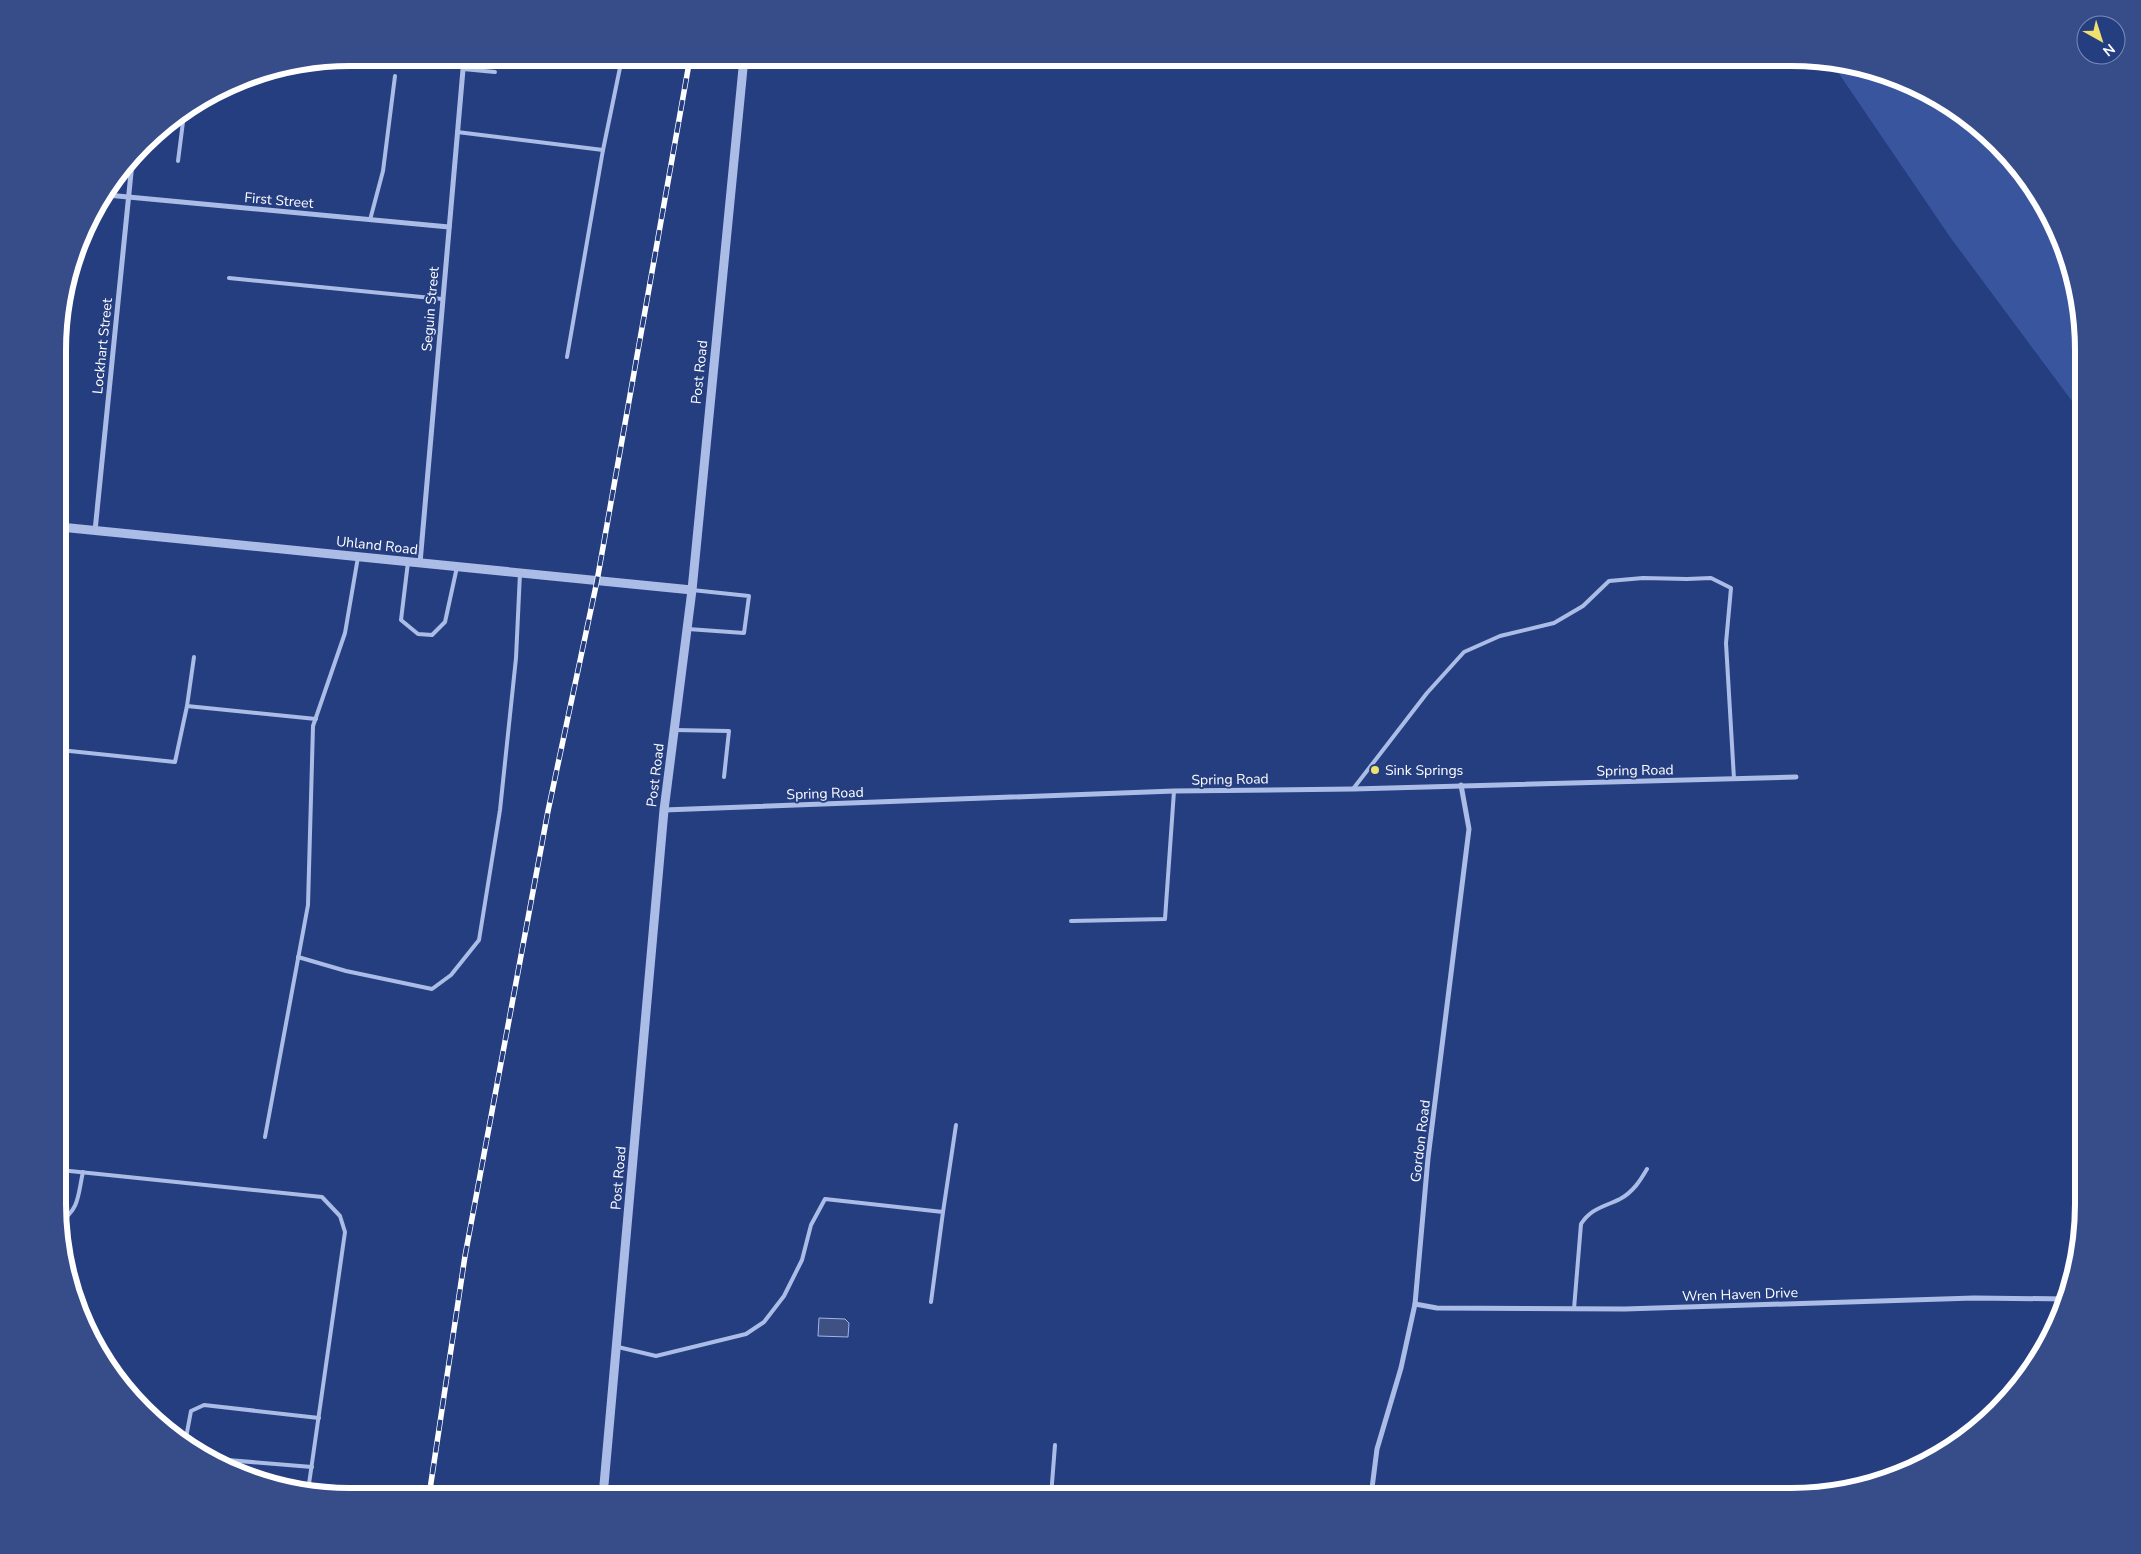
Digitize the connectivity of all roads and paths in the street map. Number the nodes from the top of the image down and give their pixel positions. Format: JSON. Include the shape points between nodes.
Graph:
{"nodes":[{"id":1,"x":463,"y":66,"type":"edge"},
{"id":2,"x":620,"y":66,"type":"edge"},
{"id":3,"x":743,"y":66,"type":"edge"},
{"id":4,"x":463,"y":69,"type":"junction"},
{"id":5,"x":495,"y":72,"type":"dead end"},
{"id":6,"x":395,"y":76,"type":"dead end"},
{"id":7,"x":183,"y":121,"type":"edge"},
{"id":8,"x":457,"y":132,"type":"junction"},
{"id":9,"x":603,"y":150,"type":"junction"},
{"id":10,"x":178,"y":161,"type":"dead end"},
{"id":11,"x":131,"y":170,"type":"edge"},
{"id":12,"x":112,"y":195,"type":"edge"},
{"id":13,"x":128,"y":197,"type":"junction"},
{"id":14,"x":370,"y":220,"type":"junction"},
{"id":15,"x":449,"y":227,"type":"junction"},
{"id":16,"x":229,"y":278,"type":"dead end"},
{"id":17,"x":442,"y":299,"type":"junction"},
{"id":18,"x":567,"y":357,"type":"dead end"},
{"id":19,"x":66,"y":528,"type":"edge"},
{"id":20,"x":96,"y":531,"type":"junction"},
{"id":21,"x":358,"y":557,"type":"junction"},
{"id":22,"x":408,"y":562,"type":"junction"},
{"id":23,"x":420,"y":563,"type":"junction"},
{"id":24,"x":457,"y":566,"type":"junction"},
{"id":25,"x":520,"y":573,"type":"junction"},
{"id":26,"x":692,"y":590,"type":"junction"},
{"id":27,"x":687,"y":628,"type":"junction"},
{"id":28,"x":194,"y":657,"type":"dead end"},
{"id":29,"x":187,"y":706,"type":"junction"},
{"id":30,"x":316,"y":719,"type":"junction"},
{"id":31,"x":674,"y":730,"type":"junction"},
{"id":32,"x":66,"y":751,"type":"edge"},
{"id":33,"x":724,"y":777,"type":"dead end"},
{"id":34,"x":1796,"y":777,"type":"dead end"},
{"id":35,"x":1734,"y":779,"type":"junction"},
{"id":36,"x":1461,"y":785,"type":"junction"},
{"id":37,"x":1353,"y":789,"type":"junction"},
{"id":38,"x":1174,"y":791,"type":"junction"},
{"id":39,"x":664,"y":810,"type":"junction"},
{"id":40,"x":1071,"y":921,"type":"dead end"},
{"id":41,"x":298,"y":957,"type":"junction"},
{"id":42,"x":956,"y":1125,"type":"dead end"},
{"id":43,"x":265,"y":1137,"type":"dead end"},
{"id":44,"x":1647,"y":1170,"type":"dead end"},
{"id":45,"x":66,"y":1171,"type":"edge"},
{"id":46,"x":83,"y":1172,"type":"junction"},
{"id":47,"x":943,"y":1212,"type":"junction"},
{"id":48,"x":67,"y":1217,"type":"edge"},
{"id":49,"x":2058,"y":1300,"type":"edge"},
{"id":50,"x":931,"y":1302,"type":"dead end"},
{"id":51,"x":1415,"y":1304,"type":"junction"},
{"id":52,"x":1574,"y":1309,"type":"junction"},
{"id":53,"x":618,"y":1347,"type":"junction"},
{"id":54,"x":319,"y":1418,"type":"junction"},
{"id":55,"x":186,"y":1435,"type":"edge"},
{"id":56,"x":1055,"y":1445,"type":"dead end"},
{"id":57,"x":230,"y":1460,"type":"edge"},
{"id":58,"x":312,"y":1467,"type":"junction"},
{"id":59,"x":309,"y":1484,"type":"edge"},
{"id":60,"x":604,"y":1488,"type":"edge"},
{"id":61,"x":1052,"y":1488,"type":"edge"},
{"id":62,"x":1372,"y":1488,"type":"edge"}],
"edges":[{"from":1,"to":4,"type":"street","name":"Seguin Street"},
{"from":2,"to":9,"type":"lane"},
{"from":3,"to":26,"type":"street","name":"Post Road"},
{"from":4,"to":5,"type":"lane"},
{"from":4,"to":8,"type":"street","name":"Seguin Street"},
{"from":6,"to":14,"type":"lane","via":[[383,171]]},
{"from":7,"to":10,"type":"lane"},
{"from":8,"to":9,"type":"lane"},
{"from":8,"to":15,"type":"street","name":"Seguin Street"},
{"from":9,"to":18,"type":"lane"},
{"from":11,"to":13,"type":"street","name":"Lockhart Street"},
{"from":12,"to":13,"type":"street","name":"First Street"},
{"from":13,"to":14,"type":"street","name":"First Street"},
{"from":13,"to":20,"type":"street","name":"Lockhart Street"},
{"from":14,"to":15,"type":"street","name":"First Street"},
{"from":15,"to":17,"type":"street","name":"Seguin Street"},
{"from":16,"to":17,"type":"lane"},
{"from":17,"to":23,"type":"street","name":"Seguin Street"},
{"from":19,"to":20,"type":"street","name":"Uhland Road"},
{"from":20,"to":21,"type":"street","name":"Uhland Road"},
{"from":21,"to":22,"type":"street","name":"Uhland Road"},
{"from":21,"to":30,"type":"lane","via":[[345,634]]},
{"from":22,"to":23,"type":"street","name":"Uhland Road"},
{"from":22,"to":24,"type":"lane","via":[[401,620],[418,634],[432,636],[446,622]]},
{"from":23,"to":24,"type":"street","name":"Uhland Road"},
{"from":24,"to":25,"type":"street","name":"Uhland Road"},
{"from":25,"to":26,"type":"street","name":"Uhland Road"},
{"from":25,"to":41,"type":"lane","via":[[516,658],[500,810],[479,940],[451,975],[432,990]]},
{"from":26,"to":27,"type":"street","name":"Post Road"},
{"from":26,"to":27,"type":"lane","via":[[748,596],[744,633]]},
{"from":27,"to":31,"type":"street","name":"Post Road"},
{"from":28,"to":29,"type":"lane"},
{"from":29,"to":30,"type":"lane"},
{"from":29,"to":32,"type":"lane","via":[[175,762]]},
{"from":30,"to":41,"type":"lane","via":[[313,726],[308,905]]},
{"from":31,"to":33,"type":"lane","via":[[729,732]]},
{"from":31,"to":39,"type":"street","name":"Post Road"},
{"from":34,"to":35,"type":"street","name":"Spring Road"},
{"from":35,"to":36,"type":"street","name":"Spring Road"},
{"from":35,"to":37,"type":"lane","via":[[1726,644],[1731,588],[1711,578],[1643,578],[1609,581],[1582,606],[1554,623],[1500,636],[1464,652],[1427,692]]},
{"from":36,"to":37,"type":"street","name":"Spring Road"},
{"from":36,"to":51,"type":"street","name":"Gordon Road","via":[[1469,829],[1428,1158]]},
{"from":37,"to":38,"type":"street","name":"Spring Road"},
{"from":38,"to":39,"type":"street","name":"Spring Road"},
{"from":38,"to":40,"type":"lane","via":[[1165,919]]},
{"from":39,"to":53,"type":"street","name":"Post Road"},
{"from":41,"to":43,"type":"lane"},
{"from":42,"to":47,"type":"lane"},
{"from":44,"to":52,"type":"lane","via":[[1629,1193],[1598,1207],[1581,1224]]},
{"from":45,"to":46,"type":"lane"},
{"from":46,"to":48,"type":"lane","via":[[76,1204]]},
{"from":46,"to":54,"type":"lane","via":[[322,1197],[340,1216],[345,1232]]},
{"from":47,"to":50,"type":"lane"},
{"from":47,"to":53,"type":"lane","via":[[825,1199],[811,1225],[802,1260],[784,1296],[764,1322],[746,1334],[656,1356]]},
{"from":49,"to":52,"type":"street","name":"Wren Haven Drive","via":[[1974,1298]]},
{"from":51,"to":52,"type":"street","name":"Wren Haven Drive","via":[[1437,1308]]},
{"from":51,"to":62,"type":"street","name":"Gordon Road","via":[[1401,1368],[1377,1449]]},
{"from":53,"to":60,"type":"street","name":"Post Road"},
{"from":54,"to":55,"type":"lane","via":[[204,1405],[191,1411]]},
{"from":54,"to":58,"type":"lane"},
{"from":56,"to":61,"type":"lane"},
{"from":57,"to":58,"type":"lane"},
{"from":58,"to":59,"type":"lane"}]}
